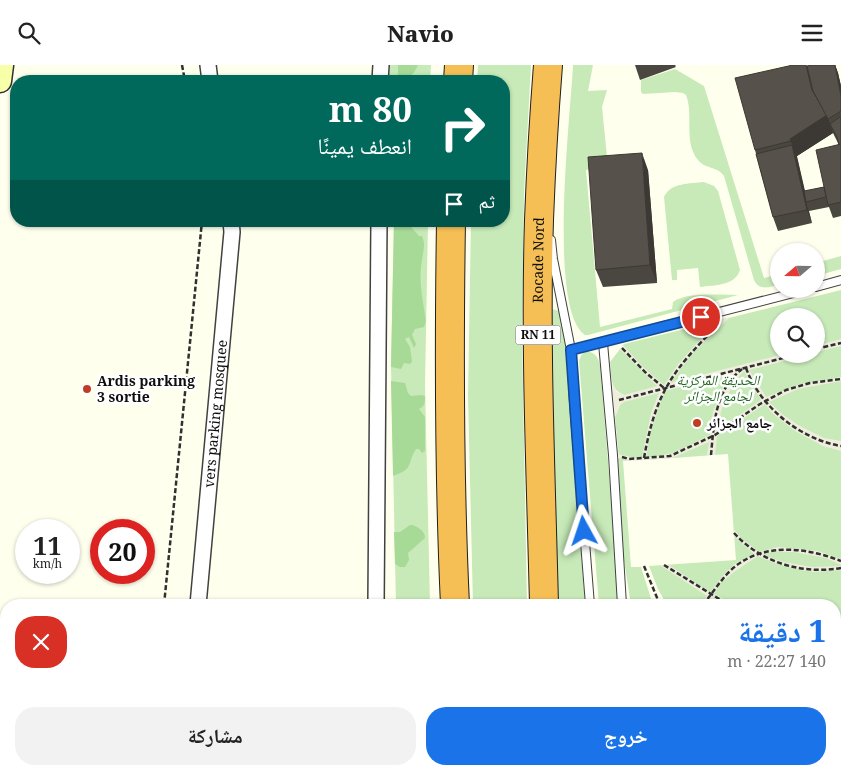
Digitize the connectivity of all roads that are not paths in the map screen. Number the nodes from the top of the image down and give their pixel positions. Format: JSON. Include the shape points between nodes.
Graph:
{"nodes":[{"id":1,"x":2,"y":65,"type":"edge"},
{"id":2,"x":547,"y":76,"type":"edge"},
{"id":3,"x":0,"y":81,"type":"edge"},
{"id":4,"x":553,"y":118,"type":"dead end"},
{"id":5,"x":233,"y":227,"type":"edge"},
{"id":6,"x":379,"y":227,"type":"edge"},
{"id":7,"x":439,"y":227,"type":"edge"},
{"id":8,"x":451,"y":227,"type":"edge"},
{"id":9,"x":551,"y":230,"type":"dead end"},
{"id":10,"x":841,"y":280,"type":"edge"},
{"id":11,"x":825,"y":284,"type":"edge"},
{"id":12,"x":774,"y":298,"type":"edge"},
{"id":13,"x":603,"y":343,"type":"junction"},
{"id":14,"x":571,"y":350,"type":"junction"},
{"id":15,"x":451,"y":519,"type":"junction"},
{"id":16,"x":199,"y":599,"type":"edge"},
{"id":17,"x":376,"y":599,"type":"edge"},
{"id":18,"x":455,"y":599,"type":"edge"},
{"id":19,"x":544,"y":599,"type":"edge"},
{"id":20,"x":590,"y":599,"type":"edge"},
{"id":21,"x":622,"y":599,"type":"edge"}],
"edges":[{"from":1,"to":3,"type":"street"},
{"from":2,"to":4,"type":"lane"},
{"from":2,"to":19,"type":"highway","name":"Rocade Nord","number":"RN 11","via":[[538,283]]},
{"from":5,"to":16,"type":"street","name":"vers parking mosquee"},
{"from":6,"to":17,"type":"street"},
{"from":7,"to":15,"type":"highway","via":[[440,417]]},
{"from":8,"to":15,"type":"highway"},
{"from":9,"to":14,"type":"lane","via":[[553,259]]},
{"from":10,"to":11,"type":"lane"},
{"from":12,"to":13,"type":"lane"},
{"from":13,"to":14,"type":"lane"},
{"from":13,"to":21,"type":"lane"},
{"from":14,"to":20,"type":"lane"},
{"from":15,"to":18,"type":"highway"}]}
